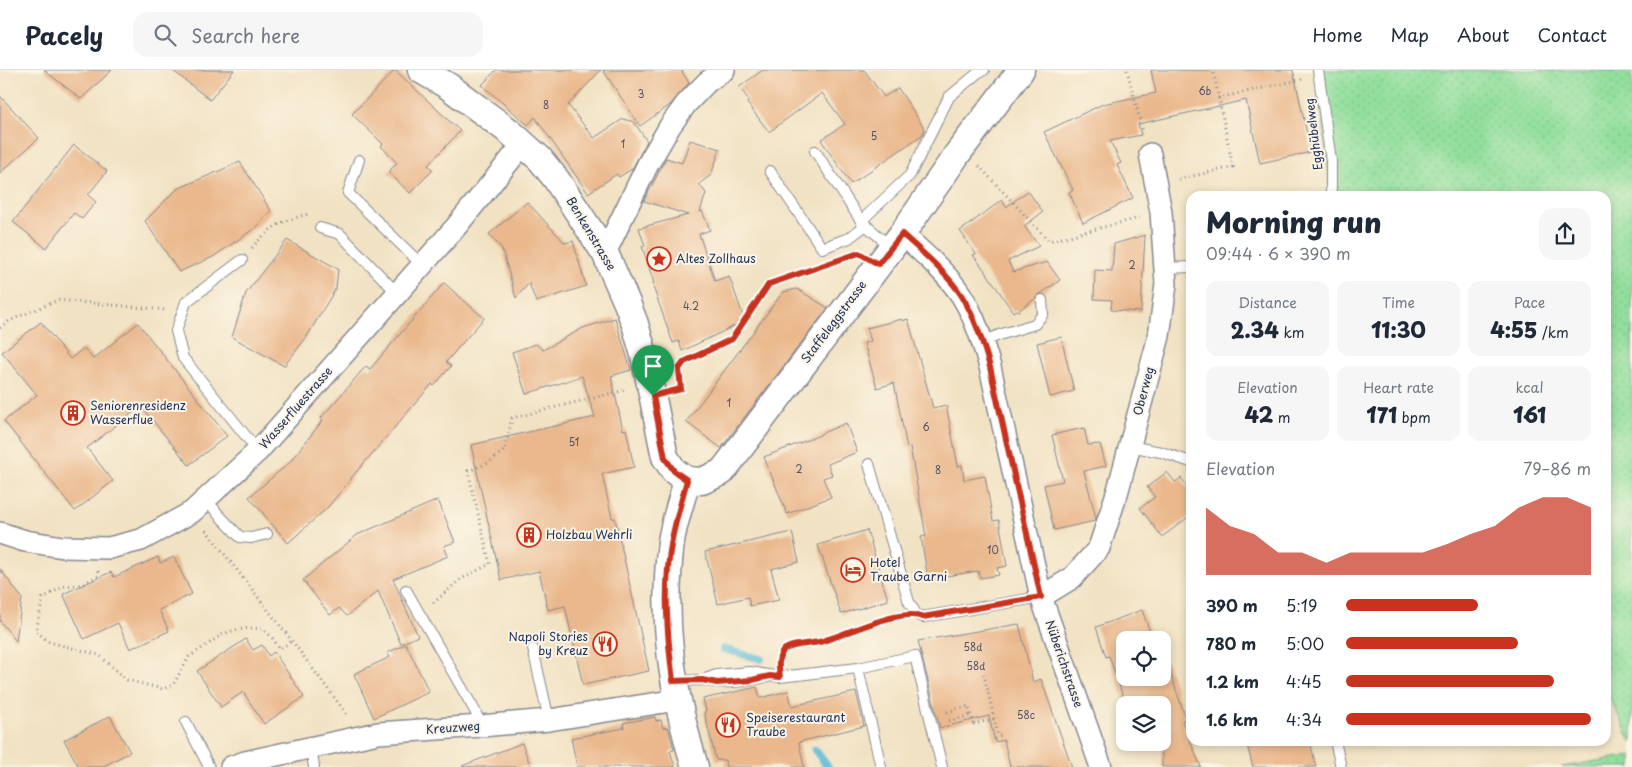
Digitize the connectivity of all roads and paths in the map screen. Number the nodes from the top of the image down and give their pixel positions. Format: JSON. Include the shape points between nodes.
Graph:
{"nodes":[{"id":1,"x":421,"y":70,"type":"edge"},
{"id":2,"x":724,"y":70,"type":"edge"},
{"id":3,"x":984,"y":70,"type":"edge"},
{"id":4,"x":1021,"y":70,"type":"edge"},
{"id":5,"x":1127,"y":70,"type":"edge"},
{"id":6,"x":1212,"y":70,"type":"edge"},
{"id":7,"x":1318,"y":73,"type":"edge"},
{"id":8,"x":1218,"y":98,"type":"junction"},
{"id":9,"x":524,"y":143,"type":"junction"},
{"id":10,"x":814,"y":151,"type":"dead end"},
{"id":11,"x":1150,"y":154,"type":"joint"},
{"id":12,"x":359,"y":160,"type":"dead end"},
{"id":13,"x":975,"y":162,"type":"dead end"},
{"id":14,"x":770,"y":171,"type":"dead end"},
{"id":15,"x":1156,"y":185,"type":"junction"},
{"id":16,"x":1332,"y":191,"type":"edge"},
{"id":17,"x":1161,"y":212,"type":"junction"},
{"id":18,"x":864,"y":223,"type":"junction"},
{"id":19,"x":320,"y":228,"type":"dead end"},
{"id":20,"x":896,"y":240,"type":"junction"},
{"id":21,"x":605,"y":253,"type":"junction"},
{"id":22,"x":242,"y":260,"type":"dead end"},
{"id":23,"x":422,"y":265,"type":"junction"},
{"id":24,"x":823,"y":266,"type":"dead end"},
{"id":25,"x":1186,"y":267,"type":"edge"},
{"id":26,"x":1165,"y":268,"type":"junction"},
{"id":27,"x":397,"y":292,"type":"junction"},
{"id":28,"x":1042,"y":300,"type":"dead end"},
{"id":29,"x":182,"y":312,"type":"junction"},
{"id":30,"x":0,"y":328,"type":"edge"},
{"id":31,"x":983,"y":342,"type":"junction"},
{"id":32,"x":652,"y":390,"type":"junction"},
{"id":33,"x":1130,"y":446,"type":"junction"},
{"id":34,"x":258,"y":451,"type":"junction"},
{"id":35,"x":1186,"y":460,"type":"edge"},
{"id":36,"x":869,"y":464,"type":"dead end"},
{"id":37,"x":687,"y":480,"type":"junction"},
{"id":38,"x":199,"y":506,"type":"junction"},
{"id":39,"x":0,"y":533,"type":"edge"},
{"id":40,"x":267,"y":534,"type":"dead end"},
{"id":41,"x":98,"y":548,"type":"junction"},
{"id":42,"x":406,"y":590,"type":"dead end"},
{"id":43,"x":1041,"y":597,"type":"junction"},
{"id":44,"x":916,"y":614,"type":"junction"},
{"id":45,"x":420,"y":615,"type":"junction"},
{"id":46,"x":292,"y":640,"type":"junction"},
{"id":47,"x":533,"y":649,"type":"dead end"},
{"id":48,"x":858,"y":668,"type":"junction"},
{"id":49,"x":984,"y":674,"type":"dead end"},
{"id":50,"x":775,"y":676,"type":"junction"},
{"id":51,"x":675,"y":690,"type":"junction"},
{"id":52,"x":945,"y":712,"type":"dead end"},
{"id":53,"x":972,"y":715,"type":"junction"},
{"id":54,"x":994,"y":719,"type":"junction"},
{"id":55,"x":549,"y":720,"type":"junction"},
{"id":56,"x":953,"y":720,"type":"dead end"},
{"id":57,"x":186,"y":722,"type":"dead end"},
{"id":58,"x":482,"y":726,"type":"junction"},
{"id":59,"x":1002,"y":735,"type":"dead end"},
{"id":60,"x":358,"y":737,"type":"junction"},
{"id":61,"x":1336,"y":746,"type":"edge"},
{"id":62,"x":312,"y":757,"type":"edge"},
{"id":63,"x":210,"y":767,"type":"edge"},
{"id":64,"x":231,"y":767,"type":"edge"},
{"id":65,"x":695,"y":767,"type":"edge"},
{"id":66,"x":881,"y":767,"type":"edge"},
{"id":67,"x":942,"y":767,"type":"edge"},
{"id":68,"x":1101,"y":767,"type":"edge"},
{"id":69,"x":1341,"y":767,"type":"edge"}],
"edges":[{"from":1,"to":9,"type":"street","name":"Benkenstrasse","via":[[448,86]]},
{"from":2,"to":21,"type":"street","via":[[707,82],[670,126]]},
{"from":3,"to":18,"type":"lane","via":[[949,97],[910,175]]},
{"from":4,"to":20,"type":"street","name":"Staffeleggstrasse"},
{"from":5,"to":11,"type":"path"},
{"from":6,"to":8,"type":"path"},
{"from":7,"to":8,"type":"path"},
{"from":7,"to":16,"type":"lane","name":"Egghübelweg"},
{"from":8,"to":15,"type":"path","via":[[1233,167]]},
{"from":9,"to":21,"type":"street","name":"Benkenstrasse","via":[[556,178]]},
{"from":9,"to":23,"type":"street","name":"Wasserfluestrasse"},
{"from":10,"to":18,"type":"lane"},
{"from":11,"to":15,"type":"street","name":"Oberweg"},
{"from":12,"to":23,"type":"lane","via":[[348,193]]},
{"from":13,"to":17,"type":"path","via":[[1049,242]]},
{"from":14,"to":18,"type":"lane","via":[[822,248],[849,238]]},
{"from":15,"to":17,"type":"street","name":"Oberweg"},
{"from":17,"to":26,"type":"street","name":"Oberweg"},
{"from":18,"to":20,"type":"lane"},
{"from":19,"to":27,"type":"lane","via":[[340,234]]},
{"from":20,"to":31,"type":"street","name":"Nüberichstrasse","via":[[932,261],[958,290]]},
{"from":20,"to":37,"type":"street","name":"Staffeleggstrasse","via":[[722,472],[702,481]]},
{"from":21,"to":32,"type":"street","name":"Benkenstrasse","via":[[635,324]]},
{"from":22,"to":29,"type":"lane","via":[[186,302]]},
{"from":23,"to":27,"type":"street","name":"Wasserfluestrasse"},
{"from":24,"to":32,"type":"path","via":[[769,284],[732,339],[684,362],[679,369],[681,389]]},
{"from":25,"to":26,"type":"lane"},
{"from":26,"to":33,"type":"street","name":"Oberweg","via":[[1166,284],[1158,336]]},
{"from":27,"to":34,"type":"street","name":"Wasserfluestrasse"},
{"from":28,"to":31,"type":"lane","via":[[1043,314],[1035,324]]},
{"from":29,"to":30,"type":"path","via":[[58,300]]},
{"from":29,"to":34,"type":"lane","via":[[176,331],[183,358]]},
{"from":31,"to":43,"type":"street","name":"Nüberichstrasse"},
{"from":32,"to":37,"type":"street","name":"Benkenstrasse","via":[[665,458],[674,471]]},
{"from":32,"to":45,"type":"path","via":[[512,418],[505,450],[468,472],[490,564],[460,579]]},
{"from":33,"to":35,"type":"lane"},
{"from":33,"to":43,"type":"street","name":"Oberweg","via":[[1099,548],[1072,578]]},
{"from":34,"to":38,"type":"street","name":"Wasserfluestrasse"},
{"from":36,"to":44,"type":"lane","via":[[909,602]]},
{"from":37,"to":51,"type":"street","via":[[672,540],[666,591]]},
{"from":38,"to":40,"type":"lane","via":[[218,514],[240,537]]},
{"from":38,"to":41,"type":"street","name":"Wasserfluestrasse","via":[[141,540]]},
{"from":38,"to":46,"type":"path"},
{"from":39,"to":41,"type":"street","name":"Wasserfluestrasse","via":[[63,547]]},
{"from":41,"to":46,"type":"path","via":[[98,576],[79,585],[64,586],[42,598],[36,631],[49,642],[100,654],[127,680],[163,690],[174,684],[189,657],[223,634],[236,630],[262,629],[280,649]]},
{"from":42,"to":45,"type":"lane"},
{"from":43,"to":44,"type":"lane","via":[[923,617]]},
{"from":43,"to":68,"type":"street","name":"Nüberichstrasse"},
{"from":44,"to":50,"type":"path","via":[[850,630],[806,645],[789,646],[778,662]]},
{"from":45,"to":58,"type":"lane"},
{"from":46,"to":60,"type":"path","via":[[355,725]]},
{"from":47,"to":55,"type":"lane"},
{"from":48,"to":50,"type":"lane"},
{"from":48,"to":66,"type":"lane"},
{"from":48,"to":67,"type":"lane","via":[[914,656]]},
{"from":49,"to":54,"type":"path"},
{"from":50,"to":51,"type":"lane","via":[[717,683],[702,680]]},
{"from":51,"to":55,"type":"street","name":"Kreuzweg","via":[[625,709]]},
{"from":51,"to":65,"type":"street"},
{"from":52,"to":53,"type":"path","via":[[968,706]]},
{"from":53,"to":54,"type":"path","via":[[974,724]]},
{"from":53,"to":56,"type":"path"},
{"from":54,"to":59,"type":"path","via":[[998,736]]},
{"from":55,"to":58,"type":"street","name":"Kreuzweg"},
{"from":57,"to":63,"type":"lane"},
{"from":58,"to":60,"type":"street","name":"Kreuzweg"},
{"from":60,"to":62,"type":"street","name":"Kreuzweg"},
{"from":61,"to":69,"type":"lane"},
{"from":62,"to":64,"type":"street","name":"Kreuzweg","via":[[245,762]]}]}
